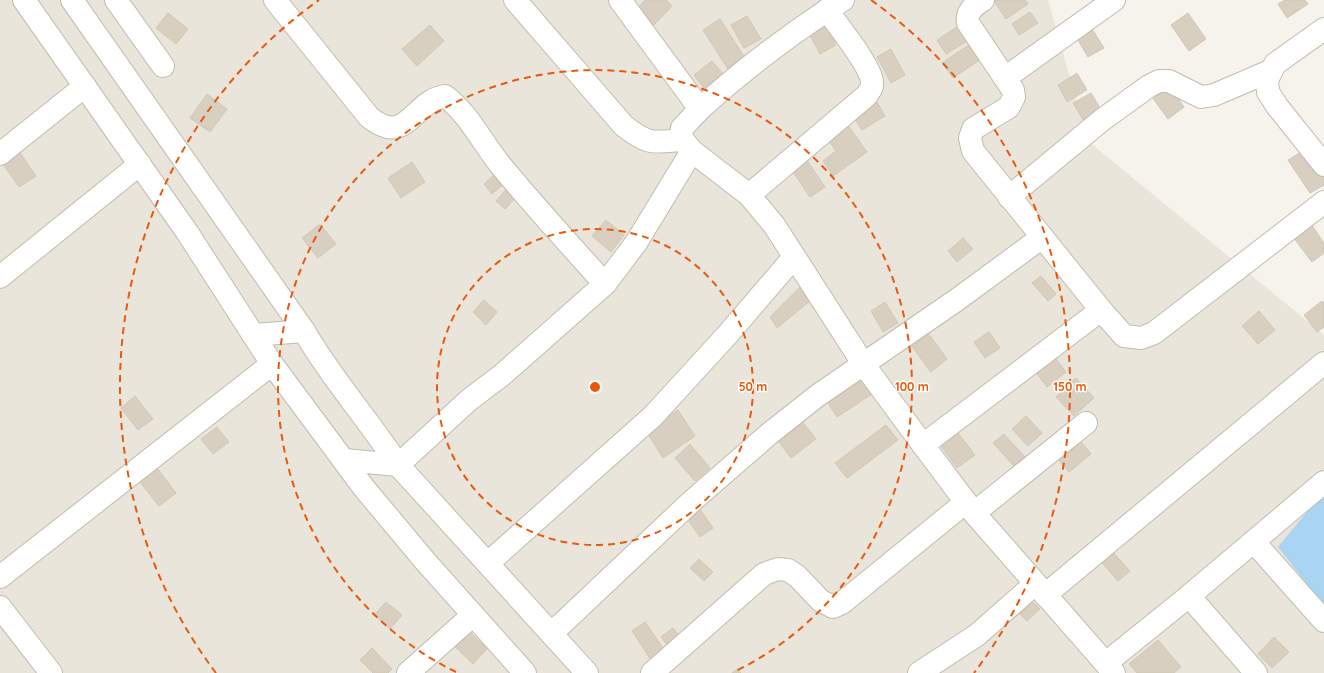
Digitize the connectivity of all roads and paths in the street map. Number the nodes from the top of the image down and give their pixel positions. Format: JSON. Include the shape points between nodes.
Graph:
{"nodes":[{"id":1,"x":24,"y":0,"type":"edge"},
{"id":2,"x":72,"y":0,"type":"edge"},
{"id":3,"x":116,"y":0,"type":"edge"},
{"id":4,"x":275,"y":0,"type":"edge"},
{"id":5,"x":515,"y":0,"type":"edge"},
{"id":6,"x":620,"y":0,"type":"edge"},
{"id":7,"x":983,"y":0,"type":"edge"},
{"id":8,"x":1114,"y":0,"type":"edge"},
{"id":9,"x":837,"y":3,"type":"edge"},
{"id":10,"x":1324,"y":29,"type":"edge"},
{"id":11,"x":163,"y":66,"type":"dead end"},
{"id":12,"x":1270,"y":71,"type":"junction"},
{"id":13,"x":1005,"y":78,"type":"junction"},
{"id":14,"x":85,"y":86,"type":"junction"},
{"id":15,"x":700,"y":109,"type":"junction"},
{"id":16,"x":687,"y":146,"type":"junction"},
{"id":17,"x":0,"y":154,"type":"edge"},
{"id":18,"x":140,"y":164,"type":"junction"},
{"id":19,"x":1324,"y":165,"type":"edge"},
{"id":20,"x":749,"y":195,"type":"junction"},
{"id":21,"x":1009,"y":197,"type":"junction"},
{"id":22,"x":1324,"y":202,"type":"edge"},
{"id":23,"x":1041,"y":238,"type":"junction"},
{"id":24,"x":794,"y":257,"type":"junction"},
{"id":25,"x":0,"y":277,"type":"edge"},
{"id":26,"x":605,"y":284,"type":"junction"},
{"id":27,"x":1101,"y":310,"type":"junction"},
{"id":28,"x":304,"y":331,"type":"junction"},
{"id":29,"x":253,"y":335,"type":"junction"},
{"id":30,"x":1324,"y":363,"type":"edge"},
{"id":31,"x":272,"y":364,"type":"junction"},
{"id":32,"x":864,"y":365,"type":"junction"},
{"id":33,"x":1086,"y":423,"type":"dead end"},
{"id":34,"x":923,"y":445,"type":"junction"},
{"id":35,"x":344,"y":460,"type":"junction"},
{"id":36,"x":398,"y":465,"type":"junction"},
{"id":37,"x":1324,"y":482,"type":"edge"},
{"id":38,"x":970,"y":508,"type":"junction"},
{"id":39,"x":1254,"y":542,"type":"junction"},
{"id":40,"x":488,"y":563,"type":"junction"},
{"id":41,"x":0,"y":577,"type":"edge"},
{"id":42,"x":1040,"y":590,"type":"junction"},
{"id":43,"x":1189,"y":596,"type":"junction"},
{"id":44,"x":0,"y":606,"type":"edge"},
{"id":45,"x":472,"y":615,"type":"junction"},
{"id":46,"x":1324,"y":621,"type":"edge"},
{"id":47,"x":552,"y":633,"type":"junction"},
{"id":48,"x":1110,"y":668,"type":"edge"},
{"id":49,"x":51,"y":673,"type":"edge"},
{"id":50,"x":408,"y":673,"type":"edge"},
{"id":51,"x":525,"y":673,"type":"edge"},
{"id":52,"x":587,"y":673,"type":"edge"},
{"id":53,"x":652,"y":673,"type":"edge"},
{"id":54,"x":919,"y":673,"type":"edge"},
{"id":55,"x":1256,"y":673,"type":"edge"}],
"edges":[{"from":1,"to":14,"type":"street"},
{"from":2,"to":28,"type":"street"},
{"from":3,"to":11,"type":"street"},
{"from":4,"to":26,"type":"street","via":[[369,117],[385,128],[403,125],[433,99],[445,96],[450,100],[501,166]]},
{"from":5,"to":16,"type":"street","via":[[624,126],[650,142]]},
{"from":6,"to":15,"type":"street"},
{"from":7,"to":13,"type":"street","via":[[970,10],[968,23]]},
{"from":8,"to":13,"type":"street"},
{"from":9,"to":15,"type":"street","via":[[760,56]]},
{"from":9,"to":20,"type":"street","via":[[867,68],[872,84],[870,90]]},
{"from":10,"to":12,"type":"street","via":[[1275,64]]},
{"from":12,"to":19,"type":"street","via":[[1267,80],[1268,92]]},
{"from":12,"to":21,"type":"street","via":[[1214,95],[1200,97],[1169,81],[1159,81],[1148,86],[1102,120]]},
{"from":13,"to":21,"type":"street","via":[[1013,90],[1014,97],[1009,106],[973,129],[970,138],[973,151]]},
{"from":14,"to":17,"type":"street"},
{"from":14,"to":18,"type":"street"},
{"from":15,"to":16,"type":"street","via":[[682,128],[681,134]]},
{"from":16,"to":20,"type":"street"},
{"from":16,"to":26,"type":"street","via":[[636,243]]},
{"from":18,"to":25,"type":"street"},
{"from":18,"to":29,"type":"street"},
{"from":20,"to":24,"type":"street","via":[[774,225]]},
{"from":21,"to":23,"type":"street"},
{"from":22,"to":27,"type":"street","via":[[1154,333],[1141,338],[1124,336]]},
{"from":23,"to":27,"type":"street"},
{"from":23,"to":32,"type":"street"},
{"from":24,"to":32,"type":"street"},
{"from":24,"to":40,"type":"street","via":[[653,416]]},
{"from":26,"to":36,"type":"street","via":[[502,375],[469,400]]},
{"from":27,"to":34,"type":"street"},
{"from":28,"to":29,"type":"street"},
{"from":28,"to":36,"type":"street","via":[[318,356]]},
{"from":29,"to":31,"type":"street"},
{"from":30,"to":42,"type":"street"},
{"from":31,"to":35,"type":"street"},
{"from":31,"to":41,"type":"street"},
{"from":32,"to":34,"type":"street"},
{"from":32,"to":47,"type":"street","via":[[817,396],[769,434],[692,501]]},
{"from":33,"to":38,"type":"street"},
{"from":34,"to":38,"type":"street"},
{"from":35,"to":36,"type":"street"},
{"from":35,"to":45,"type":"street","via":[[392,522]]},
{"from":36,"to":40,"type":"street"},
{"from":37,"to":39,"type":"street"},
{"from":38,"to":42,"type":"street"},
{"from":38,"to":53,"type":"street","via":[[833,607],[821,601],[788,570],[778,568],[764,574]]},
{"from":39,"to":43,"type":"street"},
{"from":39,"to":46,"type":"street"},
{"from":40,"to":47,"type":"street"},
{"from":42,"to":48,"type":"street"},
{"from":42,"to":54,"type":"street"},
{"from":43,"to":48,"type":"street"},
{"from":43,"to":55,"type":"street"},
{"from":44,"to":49,"type":"street"},
{"from":45,"to":50,"type":"street"},
{"from":45,"to":51,"type":"street"},
{"from":47,"to":52,"type":"street"}]}
